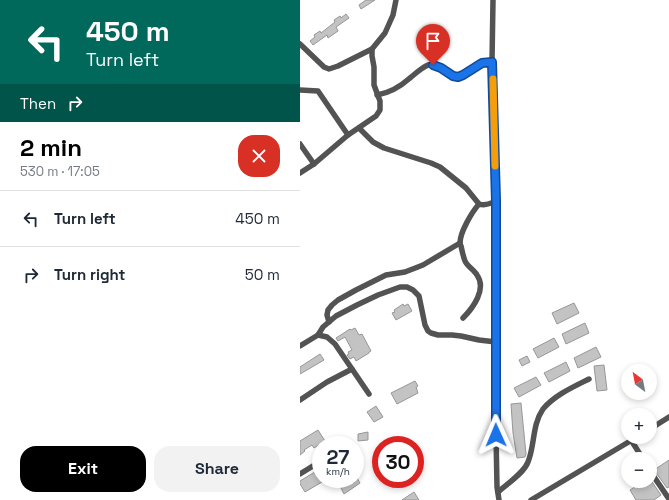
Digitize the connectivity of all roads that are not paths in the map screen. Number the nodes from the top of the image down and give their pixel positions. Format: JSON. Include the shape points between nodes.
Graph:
{"nodes":[{"id":1,"x":396,"y":0,"type":"edge"},
{"id":2,"x":492,"y":1,"type":"edge"},
{"id":3,"x":300,"y":44,"type":"edge"},
{"id":4,"x":372,"y":49,"type":"junction"},
{"id":5,"x":492,"y":62,"type":"junction"},
{"id":6,"x":300,"y":90,"type":"edge"},
{"id":7,"x":377,"y":95,"type":"junction"},
{"id":8,"x":359,"y":128,"type":"junction"},
{"id":9,"x":348,"y":135,"type":"junction"},
{"id":10,"x":300,"y":144,"type":"edge"},
{"id":11,"x":314,"y":164,"type":"junction"},
{"id":12,"x":300,"y":174,"type":"edge"},
{"id":13,"x":496,"y":201,"type":"junction"},
{"id":14,"x":480,"y":204,"type":"junction"},
{"id":15,"x":460,"y":243,"type":"junction"},
{"id":16,"x":463,"y":318,"type":"dead end"},
{"id":17,"x":329,"y":322,"type":"junction"},
{"id":18,"x":318,"y":335,"type":"junction"},
{"id":19,"x":496,"y":342,"type":"junction"},
{"id":20,"x":300,"y":346,"type":"edge"},
{"id":21,"x":352,"y":369,"type":"junction"},
{"id":22,"x":589,"y":379,"type":"dead end"},
{"id":23,"x":369,"y":394,"type":"dead end"},
{"id":24,"x":300,"y":400,"type":"edge"},
{"id":25,"x":669,"y":417,"type":"edge"},
{"id":26,"x":657,"y":425,"type":"edge"},
{"id":27,"x":626,"y":444,"type":"edge"},
{"id":28,"x":312,"y":467,"type":"edge"},
{"id":29,"x":300,"y":474,"type":"edge"},
{"id":30,"x":657,"y":481,"type":"edge"},
{"id":31,"x":498,"y":492,"type":"junction"},
{"id":32,"x":669,"y":499,"type":"edge"},
{"id":33,"x":499,"y":500,"type":"edge"},
{"id":34,"x":531,"y":500,"type":"edge"}],
"edges":[{"from":1,"to":4,"type":"street","via":[[385,33]]},
{"from":2,"to":5,"type":"street"},
{"from":3,"to":4,"type":"street","via":[[329,69]]},
{"from":4,"to":7,"type":"street"},
{"from":5,"to":7,"type":"street","via":[[482,63],[458,77],[430,65],[392,90]]},
{"from":5,"to":13,"type":"street"},
{"from":6,"to":9,"type":"street","via":[[318,91]]},
{"from":7,"to":8,"type":"street","via":[[380,110]]},
{"from":8,"to":9,"type":"street"},
{"from":8,"to":14,"type":"street","via":[[373,142],[384,148],[440,167],[466,188]]},
{"from":9,"to":11,"type":"street"},
{"from":10,"to":11,"type":"street"},
{"from":11,"to":12,"type":"street"},
{"from":13,"to":14,"type":"street"},
{"from":13,"to":19,"type":"street"},
{"from":14,"to":15,"type":"street","via":[[462,232]]},
{"from":15,"to":16,"type":"street","via":[[465,261],[481,283],[479,294]]},
{"from":15,"to":17,"type":"street","via":[[423,265],[405,272],[386,275],[338,300],[328,310]]},
{"from":17,"to":18,"type":"street"},
{"from":17,"to":19,"type":"street","via":[[378,295],[407,287],[419,296],[424,325],[431,333]]},
{"from":18,"to":20,"type":"street"},
{"from":18,"to":21,"type":"street","via":[[327,336]]},
{"from":19,"to":31,"type":"street"},
{"from":21,"to":23,"type":"street"},
{"from":21,"to":24,"type":"street"},
{"from":22,"to":31,"type":"street","via":[[560,394],[544,409],[539,417],[528,463]]},
{"from":25,"to":26,"type":"street"},
{"from":27,"to":34,"type":"street"},
{"from":28,"to":29,"type":"street"},
{"from":30,"to":32,"type":"street"},
{"from":31,"to":33,"type":"street"}]}
